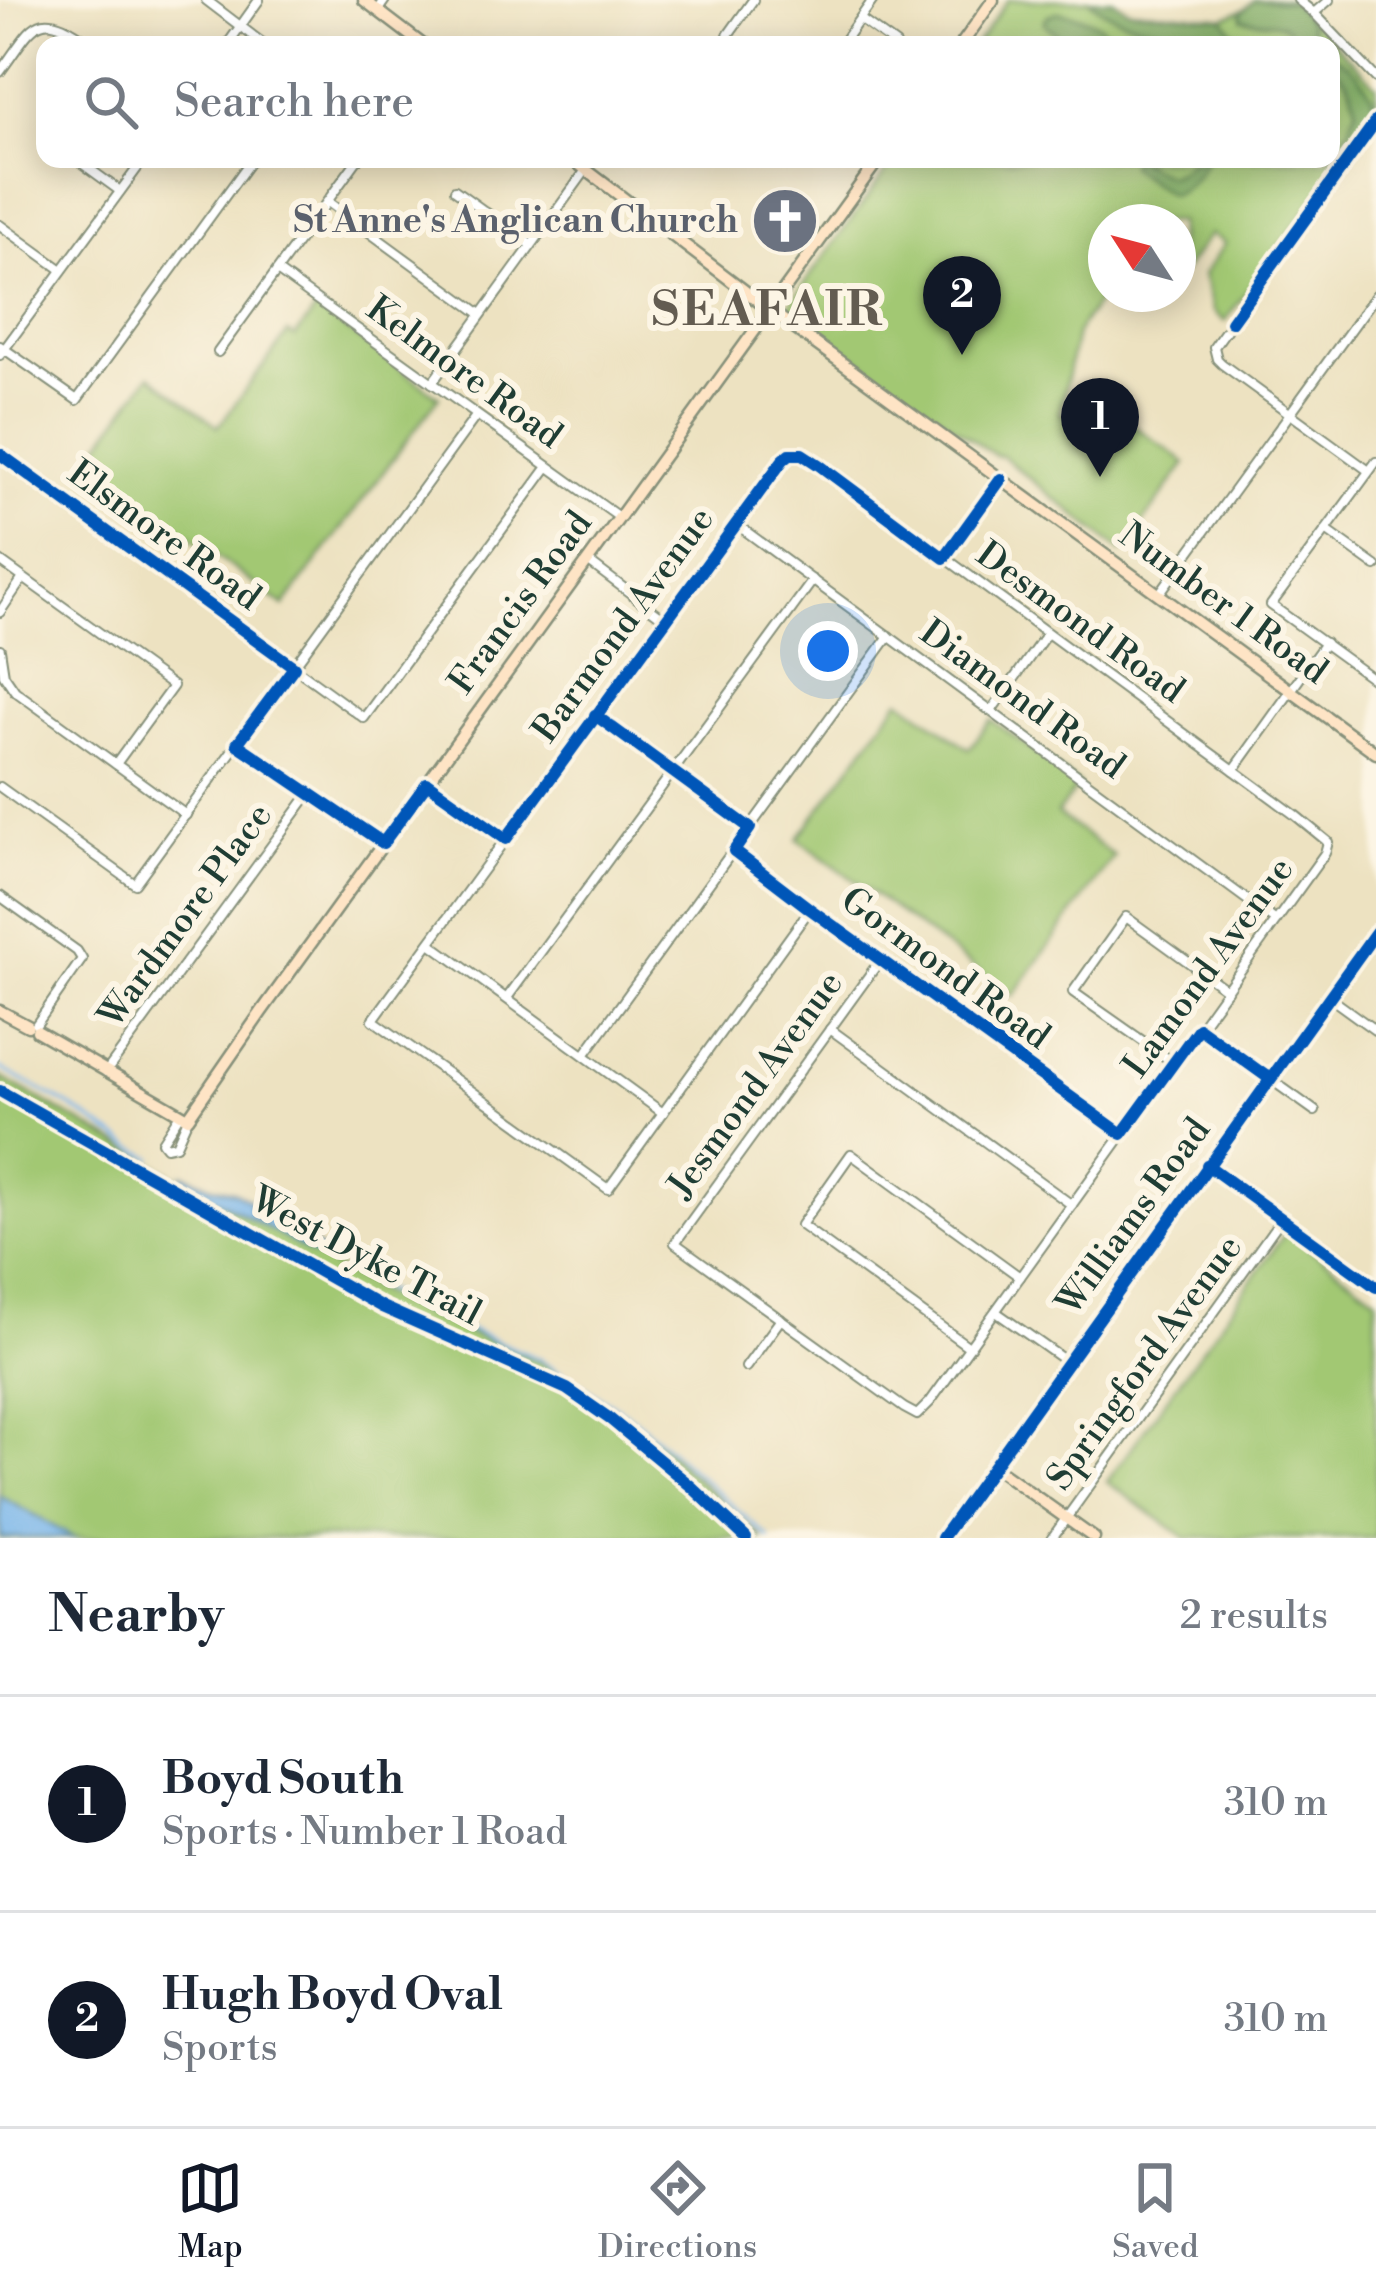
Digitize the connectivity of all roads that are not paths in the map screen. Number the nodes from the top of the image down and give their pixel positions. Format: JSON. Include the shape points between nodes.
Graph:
{"nodes":[{"id":1,"x":206,"y":0,"type":"edge"},
{"id":2,"x":259,"y":0,"type":"edge"},
{"id":3,"x":364,"y":0,"type":"edge"},
{"id":4,"x":753,"y":0,"type":"edge"},
{"id":5,"x":873,"y":0,"type":"edge"},
{"id":6,"x":993,"y":0,"type":"edge"},
{"id":7,"x":1298,"y":0,"type":"edge"},
{"id":8,"x":1329,"y":0,"type":"edge"},
{"id":9,"x":382,"y":5,"type":"edge"},
{"id":10,"x":1314,"y":13,"type":"junction"},
{"id":11,"x":860,"y":19,"type":"junction"},
{"id":12,"x":240,"y":26,"type":"junction"},
{"id":13,"x":81,"y":36,"type":"edge"},
{"id":14,"x":233,"y":36,"type":"edge"},
{"id":15,"x":253,"y":36,"type":"edge"},
{"id":16,"x":414,"y":36,"type":"edge"},
{"id":17,"x":730,"y":36,"type":"edge"},
{"id":18,"x":848,"y":36,"type":"edge"},
{"id":19,"x":884,"y":36,"type":"edge"},
{"id":20,"x":967,"y":36,"type":"edge"},
{"id":21,"x":1336,"y":36,"type":"edge"},
{"id":22,"x":1340,"y":40,"type":"edge"},
{"id":23,"x":0,"y":72,"type":"edge"},
{"id":24,"x":1376,"y":78,"type":"edge"},
{"id":25,"x":1376,"y":122,"type":"edge"},
{"id":26,"x":88,"y":168,"type":"edge"},
{"id":27,"x":137,"y":168,"type":"edge"},
{"id":28,"x":245,"y":168,"type":"edge"},
{"id":29,"x":352,"y":168,"type":"edge"},
{"id":30,"x":583,"y":168,"type":"edge"},
{"id":31,"x":873,"y":168,"type":"edge"},
{"id":32,"x":586,"y":170,"type":"junction"},
{"id":33,"x":455,"y":190,"type":"dead end"},
{"id":34,"x":120,"y":191,"type":"junction"},
{"id":35,"x":328,"y":202,"type":"junction"},
{"id":36,"x":0,"y":225,"type":"edge"},
{"id":37,"x":531,"y":245,"type":"junction"},
{"id":38,"x":62,"y":270,"type":"junction"},
{"id":39,"x":278,"y":271,"type":"junction"},
{"id":40,"x":1376,"y":295,"type":"edge"},
{"id":41,"x":771,"y":310,"type":"junction"},
{"id":42,"x":481,"y":314,"type":"junction"},
{"id":43,"x":1,"y":350,"type":"edge"},
{"id":44,"x":218,"y":352,"type":"dead end"},
{"id":45,"x":432,"y":383,"type":"junction"},
{"id":46,"x":1289,"y":414,"type":"junction"},
{"id":47,"x":476,"y":416,"type":"junction"},
{"id":48,"x":796,"y":453,"type":"joint"},
{"id":49,"x":0,"y":454,"type":"edge"},
{"id":50,"x":1373,"y":466,"type":"edge"},
{"id":51,"x":547,"y":467,"type":"junction"},
{"id":52,"x":1001,"y":479,"type":"junction"},
{"id":53,"x":620,"y":518,"type":"junction"},
{"id":54,"x":736,"y":524,"type":"junction"},
{"id":55,"x":1326,"y":530,"type":"junction"},
{"id":56,"x":944,"y":558,"type":"junction"},
{"id":57,"x":0,"y":561,"type":"edge"},
{"id":58,"x":589,"y":562,"type":"junction"},
{"id":59,"x":1376,"y":566,"type":"edge"},
{"id":60,"x":23,"y":578,"type":"junction"},
{"id":61,"x":813,"y":580,"type":"junction"},
{"id":62,"x":1160,"y":594,"type":"junction"},
{"id":63,"x":0,"y":612,"type":"edge"},
{"id":64,"x":666,"y":620,"type":"junction"},
{"id":65,"x":1047,"y":633,"type":"junction"},
{"id":66,"x":889,"y":636,"type":"junction"},
{"id":67,"x":1325,"y":644,"type":"junction"},
{"id":68,"x":0,"y":649,"type":"edge"},
{"id":69,"x":294,"y":667,"type":"junction"},
{"id":70,"x":1376,"y":680,"type":"edge"},
{"id":71,"x":1292,"y":691,"type":"junction"},
{"id":72,"x":991,"y":711,"type":"junction"},
{"id":73,"x":1376,"y":753,"type":"edge"},
{"id":74,"x":116,"y":764,"type":"junction"},
{"id":75,"x":1234,"y":770,"type":"junction"},
{"id":76,"x":427,"y":783,"type":"junction"},
{"id":77,"x":0,"y":788,"type":"edge"},
{"id":78,"x":186,"y":815,"type":"junction"},
{"id":79,"x":506,"y":839,"type":"junction"},
{"id":80,"x":1328,"y":842,"type":"joint"},
{"id":81,"x":383,"y":843,"type":"junction"},
{"id":82,"x":734,"y":851,"type":"junction"},
{"id":83,"x":0,"y":896,"type":"edge"},
{"id":84,"x":810,"y":909,"type":"junction"},
{"id":85,"x":1276,"y":921,"type":"junction"},
{"id":86,"x":1376,"y":932,"type":"edge"},
{"id":87,"x":430,"y":943,"type":"junction"},
{"id":88,"x":880,"y":959,"type":"junction"},
{"id":89,"x":1226,"y":990,"type":"junction"},
{"id":90,"x":507,"y":998,"type":"junction"},
{"id":91,"x":1329,"y":998,"type":"junction"},
{"id":92,"x":0,"y":1011,"type":"edge"},
{"id":93,"x":34,"y":1027,"type":"junction"},
{"id":94,"x":1199,"y":1028,"type":"junction"},
{"id":95,"x":830,"y":1029,"type":"junction"},
{"id":96,"x":1376,"y":1031,"type":"edge"},
{"id":97,"x":585,"y":1054,"type":"junction"},
{"id":98,"x":1174,"y":1063,"type":"junction"},
{"id":99,"x":106,"y":1072,"type":"junction"},
{"id":100,"x":1270,"y":1079,"type":"junction"},
{"id":101,"x":1315,"y":1111,"type":"dead end"},
{"id":102,"x":663,"y":1112,"type":"junction"},
{"id":103,"x":1123,"y":1134,"type":"junction"},
{"id":104,"x":1207,"y":1166,"type":"junction"},
{"id":105,"x":1072,"y":1204,"type":"junction"},
{"id":106,"x":1281,"y":1219,"type":"junction"},
{"id":107,"x":1020,"y":1277,"type":"junction"},
{"id":108,"x":1376,"y":1287,"type":"edge"},
{"id":109,"x":996,"y":1312,"type":"junction"},
{"id":110,"x":781,"y":1319,"type":"junction"},
{"id":111,"x":969,"y":1347,"type":"junction"},
{"id":112,"x":1067,"y":1362,"type":"junction"},
{"id":113,"x":746,"y":1367,"type":"dead end"},
{"id":114,"x":993,"y":1466,"type":"junction"},
{"id":115,"x":1066,"y":1519,"type":"junction"},
{"id":116,"x":942,"y":1538,"type":"edge"},
{"id":117,"x":1052,"y":1538,"type":"edge"},
{"id":118,"x":1094,"y":1538,"type":"edge"}],
"edges":[{"from":1,"to":12,"type":"street"},
{"from":2,"to":12,"type":"street"},
{"from":3,"to":9,"type":"street"},
{"from":4,"to":17,"type":"street"},
{"from":5,"to":11,"type":"street"},
{"from":6,"to":20,"type":"street"},
{"from":7,"to":10,"type":"street"},
{"from":8,"to":10,"type":"street"},
{"from":9,"to":16,"type":"street"},
{"from":10,"to":21,"type":"street"},
{"from":11,"to":18,"type":"street"},
{"from":11,"to":19,"type":"street"},
{"from":12,"to":14,"type":"street"},
{"from":12,"to":15,"type":"street"},
{"from":13,"to":23,"type":"street","via":[[40,22]]},
{"from":22,"to":24,"type":"street"},
{"from":25,"to":46,"type":"street","via":[[1214,347],[1222,364]]},
{"from":26,"to":34,"type":"street"},
{"from":27,"to":34,"type":"street"},
{"from":28,"to":43,"type":"street","via":[[77,400]]},
{"from":29,"to":35,"type":"street"},
{"from":30,"to":32,"type":"street","name":"Number 1 Road"},
{"from":31,"to":41,"type":"street","name":"Francis Road"},
{"from":32,"to":37,"type":"street"},
{"from":32,"to":41,"type":"street","name":"Number 1 Road"},
{"from":33,"to":37,"type":"street"},
{"from":34,"to":38,"type":"street"},
{"from":35,"to":39,"type":"street"},
{"from":35,"to":42,"type":"street"},
{"from":36,"to":38,"type":"street"},
{"from":37,"to":42,"type":"street"},
{"from":38,"to":43,"type":"street"},
{"from":39,"to":44,"type":"street"},
{"from":39,"to":45,"type":"street","name":"Kelmore Road"},
{"from":40,"to":46,"type":"street"},
{"from":41,"to":52,"type":"street","name":"Number 1 Road"},
{"from":41,"to":53,"type":"street","name":"Francis Road"},
{"from":42,"to":45,"type":"street"},
{"from":45,"to":47,"type":"street","name":"Kelmore Road"},
{"from":46,"to":50,"type":"street"},
{"from":46,"to":62,"type":"street"},
{"from":47,"to":51,"type":"street","name":"Kelmore Road"},
{"from":47,"to":69,"type":"street"},
{"from":48,"to":54,"type":"street","name":"Barmond Avenue"},
{"from":48,"to":56,"type":"street","name":"Desmond Road"},
{"from":49,"to":69,"type":"street","name":"Elsmore Road"},
{"from":50,"to":55,"type":"street"},
{"from":51,"to":53,"type":"street","name":"Kelmore Road"},
{"from":51,"to":69,"type":"street","name":"Elsmore Road","via":[[364,718]]},
{"from":52,"to":56,"type":"street"},
{"from":52,"to":62,"type":"street","name":"Number 1 Road"},
{"from":53,"to":58,"type":"street","name":"Francis Road"},
{"from":54,"to":61,"type":"street","name":"Diamond Road"},
{"from":54,"to":64,"type":"street","name":"Barmond Avenue"},
{"from":55,"to":59,"type":"street"},
{"from":55,"to":67,"type":"street","via":[[1271,605]]},
{"from":56,"to":65,"type":"street","name":"Desmond Road"},
{"from":57,"to":60,"type":"street"},
{"from":58,"to":64,"type":"street"},
{"from":58,"to":76,"type":"street","name":"Francis Road"},
{"from":60,"to":63,"type":"street"},
{"from":60,"to":74,"type":"street","via":[[173,686]]},
{"from":61,"to":66,"type":"street","name":"Diamond Road"},
{"from":61,"to":90,"type":"street"},
{"from":62,"to":71,"type":"street","name":"Number 1 Road"},
{"from":64,"to":79,"type":"street","name":"Barmond Avenue"},
{"from":65,"to":72,"type":"street"},
{"from":65,"to":75,"type":"street","name":"Desmond Road"},
{"from":66,"to":72,"type":"street","name":"Diamond Road"},
{"from":66,"to":82,"type":"street"},
{"from":67,"to":70,"type":"street"},
{"from":67,"to":71,"type":"street"},
{"from":68,"to":74,"type":"street","via":[[15,691]]},
{"from":69,"to":78,"type":"street"},
{"from":71,"to":73,"type":"street","name":"Number 1 Road"},
{"from":71,"to":75,"type":"street"},
{"from":72,"to":85,"type":"street","name":"Diamond Road"},
{"from":74,"to":78,"type":"street"},
{"from":75,"to":80,"type":"street","name":"Desmond Road"},
{"from":76,"to":79,"type":"street"},
{"from":76,"to":81,"type":"street","name":"Francis Road"},
{"from":77,"to":78,"type":"street","via":[[135,884]]},
{"from":79,"to":87,"type":"street","name":"Barmond Avenue"},
{"from":80,"to":85,"type":"street","name":"Lamond Avenue"},
{"from":81,"to":99,"type":"street","name":"Francis Road","via":[[184,1116]]},
{"from":81,"to":99,"type":"street","name":"Wardmore Place","via":[[310,793]]},
{"from":82,"to":84,"type":"street","name":"Gormond Road"},
{"from":82,"to":97,"type":"street"},
{"from":83,"to":93,"type":"street","via":[[82,959]]},
{"from":84,"to":88,"type":"street","name":"Gormond Road"},
{"from":84,"to":102,"type":"street"},
{"from":85,"to":89,"type":"street","name":"Lamond Avenue"},
{"from":86,"to":91,"type":"street","name":"Williams Road"},
{"from":87,"to":90,"type":"street"},
{"from":87,"to":102,"type":"street","name":"Barmond Avenue","via":[[373,1020],[608,1189]]},
{"from":88,"to":95,"type":"street","name":"Jesmond Avenue"},
{"from":88,"to":103,"type":"street","name":"Gormond Road"},
{"from":89,"to":94,"type":"street","name":"Lamond Avenue"},
{"from":89,"to":98,"type":"street","via":[[1126,917],[1073,992]]},
{"from":90,"to":97,"type":"street"},
{"from":91,"to":96,"type":"street"},
{"from":91,"to":100,"type":"street","name":"Williams Road"},
{"from":92,"to":93,"type":"street"},
{"from":93,"to":99,"type":"street"},
{"from":94,"to":98,"type":"street","name":"Lamond Avenue"},
{"from":94,"to":100,"type":"street"},
{"from":95,"to":105,"type":"street"},
{"from":95,"to":110,"type":"street","name":"Jesmond Avenue","via":[[675,1243]]},
{"from":97,"to":102,"type":"street"},
{"from":98,"to":103,"type":"street","name":"Lamond Avenue"},
{"from":100,"to":101,"type":"street"},
{"from":100,"to":104,"type":"street","name":"Williams Road"},
{"from":103,"to":105,"type":"street","name":"Lamond Avenue"},
{"from":104,"to":106,"type":"street"},
{"from":104,"to":112,"type":"street","name":"Williams Road"},
{"from":105,"to":107,"type":"street","name":"Lamond Avenue"},
{"from":106,"to":108,"type":"street"},
{"from":106,"to":115,"type":"street","name":"Springford Avenue"},
{"from":107,"to":109,"type":"street","name":"Lamond Avenue"},
{"from":107,"to":111,"type":"street","via":[[851,1154],[801,1225]]},
{"from":109,"to":111,"type":"street","name":"Lamond Avenue"},
{"from":109,"to":112,"type":"street"},
{"from":110,"to":111,"type":"street","name":"Lamond Avenue","via":[[917,1414]]},
{"from":110,"to":113,"type":"street"},
{"from":112,"to":114,"type":"street","name":"Williams Road"},
{"from":114,"to":115,"type":"street"},
{"from":114,"to":116,"type":"street","name":"Williams Road"},
{"from":115,"to":117,"type":"street","name":"Springford Avenue"},
{"from":115,"to":118,"type":"street"}]}
